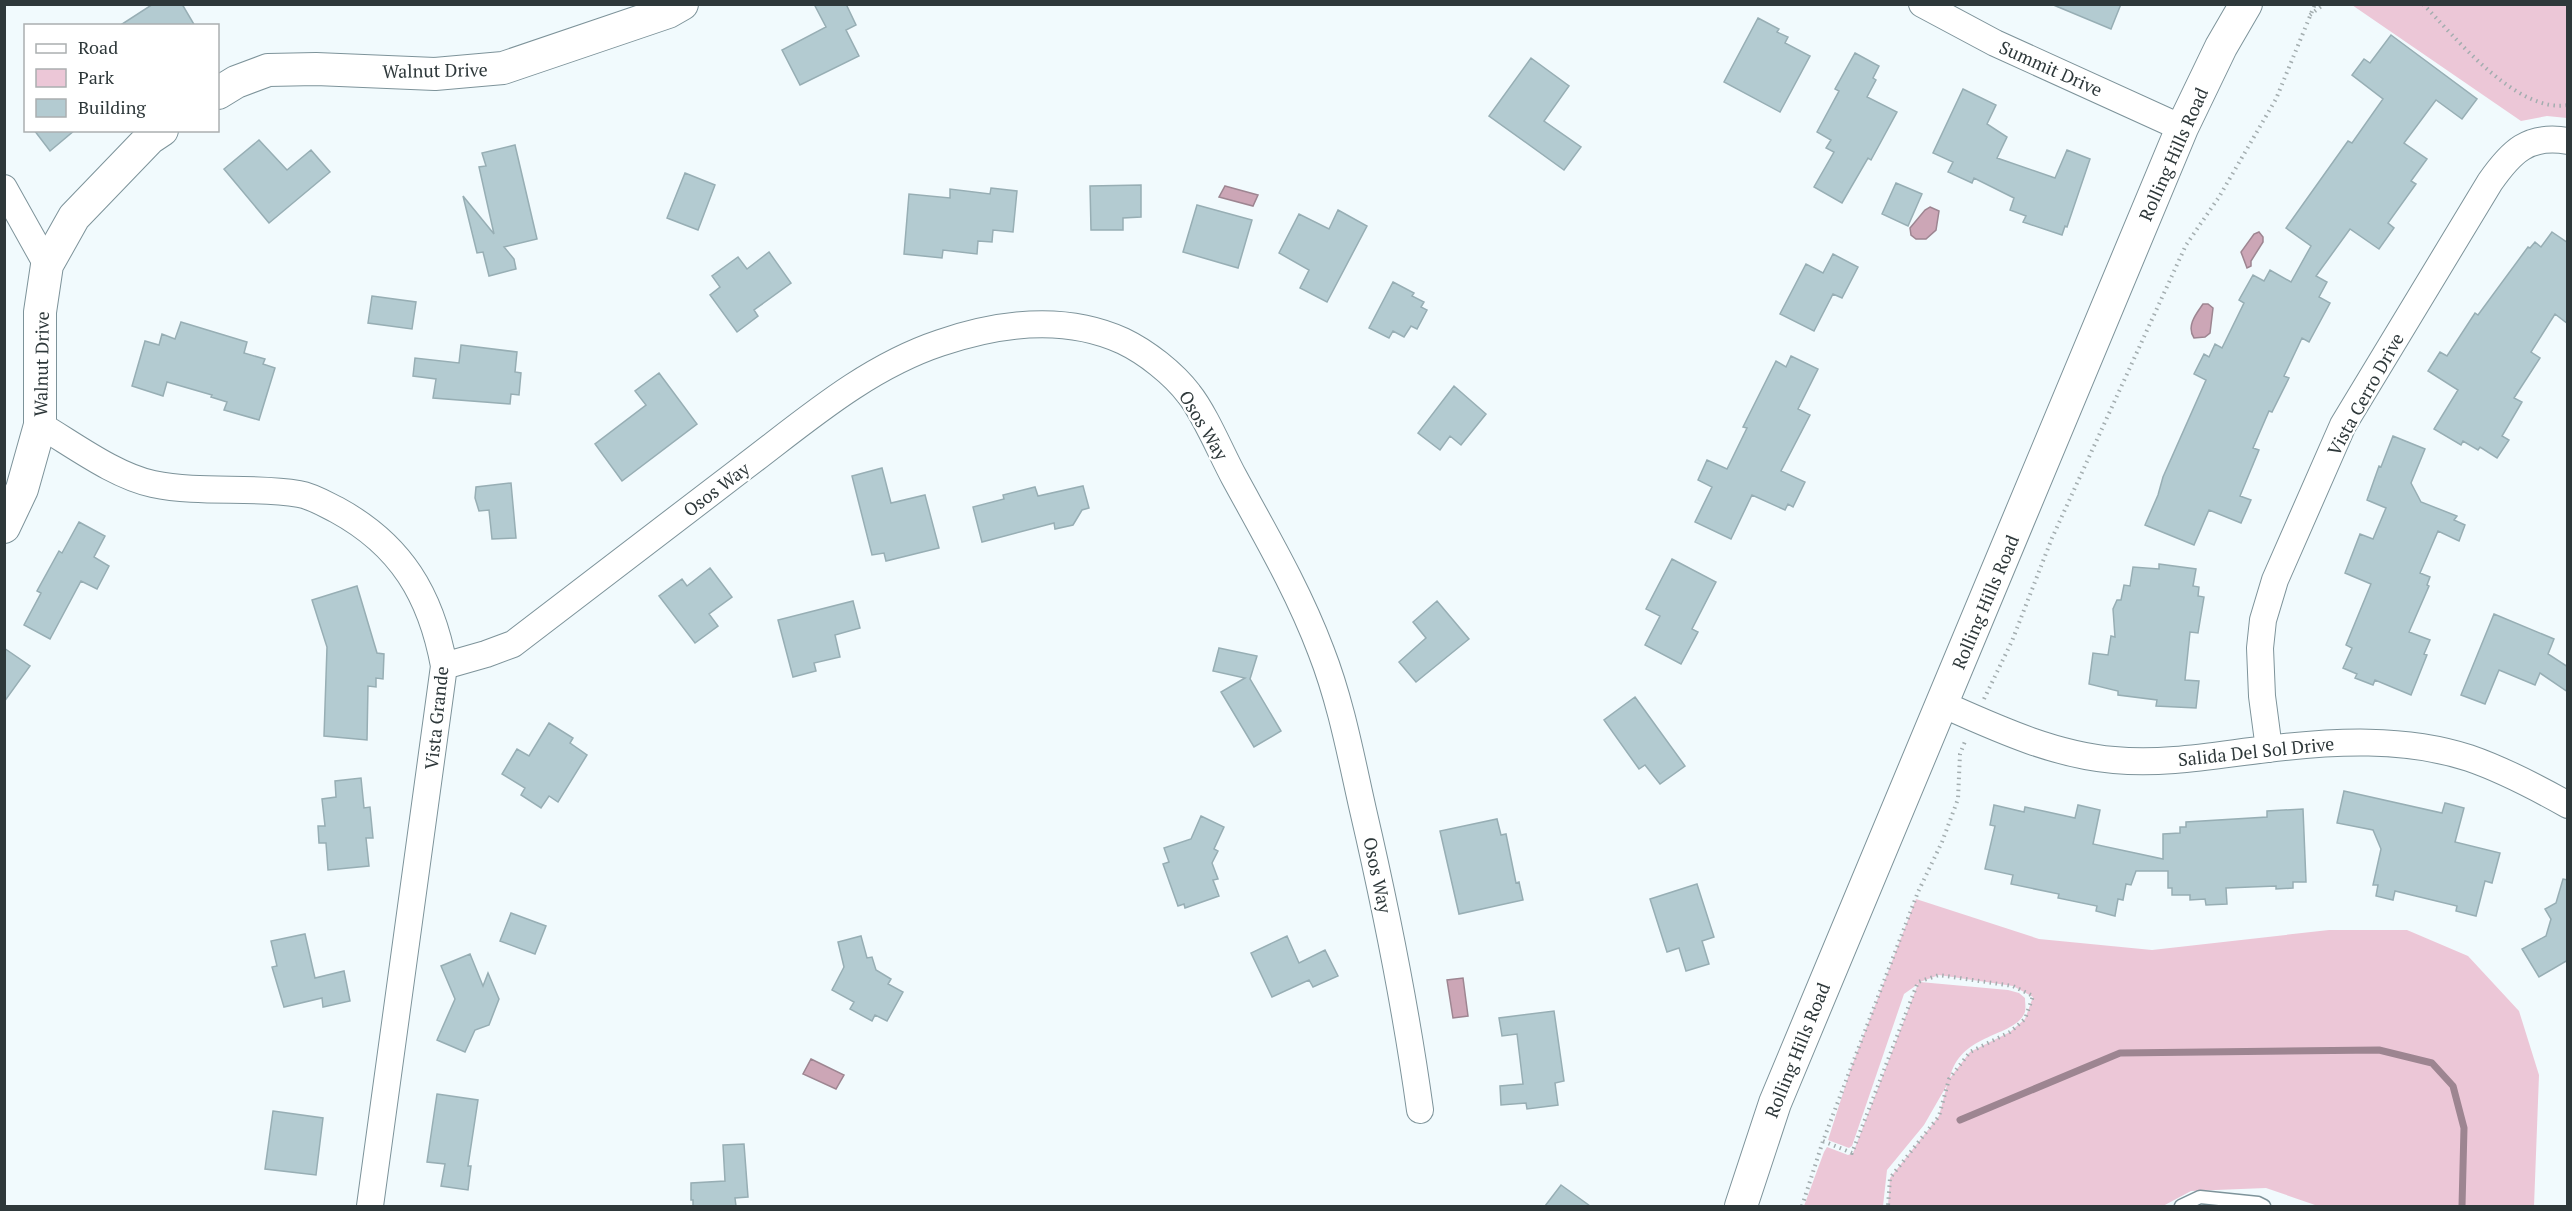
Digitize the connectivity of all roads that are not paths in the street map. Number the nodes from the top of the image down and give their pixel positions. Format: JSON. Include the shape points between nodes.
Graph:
{"nodes":[{"id":1,"x":682,"y":4,"type":"edge"},
{"id":2,"x":2246,"y":4,"type":"edge"},
{"id":3,"x":1934,"y":7,"type":"edge"},
{"id":4,"x":219,"y":92,"type":"edge"},
{"id":5,"x":2182,"y":128,"type":"junction"},
{"id":6,"x":159,"y":132,"type":"edge"},
{"id":7,"x":2568,"y":141,"type":"edge"},
{"id":8,"x":4,"y":188,"type":"edge"},
{"id":9,"x":47,"y":265,"type":"junction"},
{"id":10,"x":40,"y":425,"type":"junction"},
{"id":11,"x":4,"y":527,"type":"edge"},
{"id":12,"x":444,"y":666,"type":"junction"},
{"id":13,"x":1942,"y":704,"type":"junction"},
{"id":14,"x":2269,"y":749,"type":"junction"},
{"id":15,"x":2568,"y":805,"type":"edge"},
{"id":16,"x":1420,"y":1110,"type":"dead end"},
{"id":17,"x":370,"y":1206,"type":"edge"},
{"id":18,"x":1741,"y":1206,"type":"edge"},
{"id":19,"x":2181,"y":1206,"type":"edge"},
{"id":20,"x":2264,"y":1206,"type":"edge"}],
"edges":[{"from":1,"to":4,"type":"street","name":"Walnut Drive","via":[[504,68],[435,74],[268,70]]},
{"from":2,"to":5,"type":"street","name":"Rolling Hills Road"},
{"from":3,"to":5,"type":"street","name":"Summit Drive","via":[[1995,43]]},
{"from":5,"to":13,"type":"street","name":"Rolling Hills Road"},
{"from":6,"to":9,"type":"street","name":"Walnut Drive","via":[[74,217]]},
{"from":7,"to":14,"type":"street","name":"Vista Cerro Drive","via":[[2528,143],[2507,158],[2343,425],[2275,580],[2263,620],[2262,696]]},
{"from":8,"to":9,"type":"street"},
{"from":9,"to":10,"type":"street","name":"Walnut Drive","via":[[40,312]]},
{"from":10,"to":11,"type":"street","name":"Walnut Drive","via":[[22,489]]},
{"from":10,"to":12,"type":"street","name":"Vista Grande","via":[[122,474],[152,484],[302,494],[352,518],[404,564],[432,616]]},
{"from":12,"to":16,"type":"street","name":"Osos Way","via":[[513,644],[828,404],[893,363],[938,344],[1026,323],[1091,329],[1125,342],[1158,364],[1190,394],[1289,576],[1322,654],[1370,837]]},
{"from":12,"to":17,"type":"street","name":"Vista Grande"},
{"from":13,"to":14,"type":"street","name":"Salida Del Sol Drive","via":[[2054,749],[2114,760],[2180,760]]},
{"from":13,"to":18,"type":"street","name":"Rolling Hills Road","via":[[1774,1103]]},
{"from":14,"to":15,"type":"street","name":"Salida Del Sol Drive","via":[[2340,742],[2408,745],[2468,758],[2519,778]]},
{"from":19,"to":20,"type":"lane","via":[[2200,1197]]}]}
